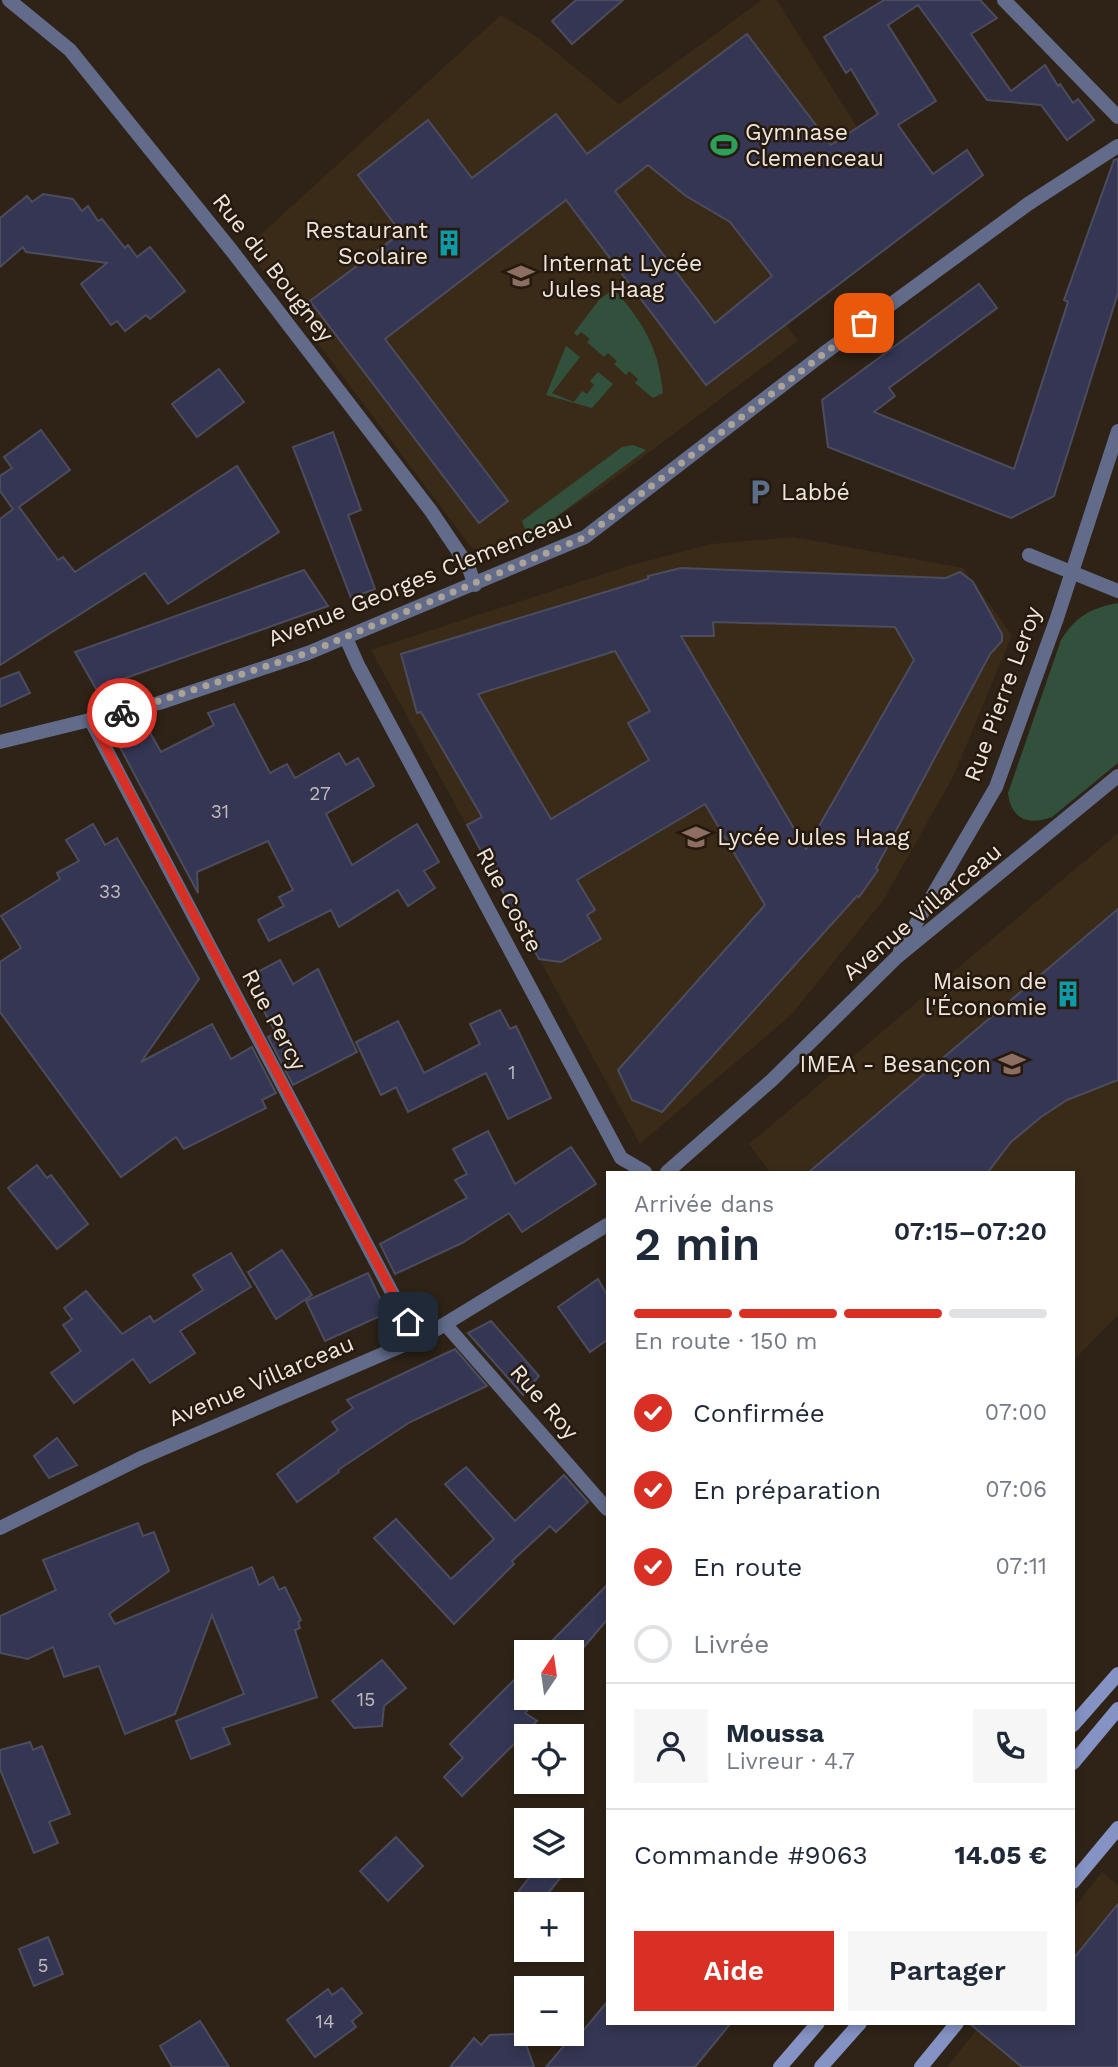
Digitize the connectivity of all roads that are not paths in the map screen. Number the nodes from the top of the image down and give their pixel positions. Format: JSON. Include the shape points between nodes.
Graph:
{"nodes":[{"id":1,"x":9,"y":0,"type":"edge"},
{"id":2,"x":1004,"y":0,"type":"edge"},
{"id":3,"x":1118,"y":117,"type":"edge"},
{"id":4,"x":1118,"y":146,"type":"edge"},
{"id":5,"x":1118,"y":431,"type":"edge"},
{"id":6,"x":1029,"y":555,"type":"dead end"},
{"id":7,"x":1072,"y":571,"type":"junction"},
{"id":8,"x":475,"y":585,"type":"junction"},
{"id":9,"x":1118,"y":590,"type":"edge"},
{"id":10,"x":346,"y":638,"type":"junction"},
{"id":11,"x":92,"y":721,"type":"junction"},
{"id":12,"x":0,"y":742,"type":"edge"},
{"id":13,"x":1118,"y":776,"type":"edge"},
{"id":14,"x":897,"y":957,"type":"junction"},
{"id":15,"x":643,"y":1171,"type":"edge"},
{"id":16,"x":668,"y":1171,"type":"edge"},
{"id":17,"x":606,"y":1226,"type":"edge"},
{"id":18,"x":446,"y":1325,"type":"junction"},
{"id":19,"x":417,"y":1340,"type":"junction"},
{"id":20,"x":606,"y":1508,"type":"edge"},
{"id":21,"x":0,"y":1528,"type":"edge"},
{"id":22,"x":1118,"y":1674,"type":"edge"},
{"id":23,"x":1118,"y":1709,"type":"edge"},
{"id":24,"x":1075,"y":1723,"type":"edge"},
{"id":25,"x":1075,"y":1761,"type":"edge"},
{"id":26,"x":1118,"y":1828,"type":"edge"},
{"id":27,"x":1075,"y":1880,"type":"edge"},
{"id":28,"x":816,"y":2025,"type":"edge"},
{"id":29,"x":858,"y":2025,"type":"edge"},
{"id":30,"x":955,"y":2025,"type":"edge"},
{"id":31,"x":780,"y":2067,"type":"edge"},
{"id":32,"x":821,"y":2067,"type":"edge"},
{"id":33,"x":921,"y":2067,"type":"edge"}],
"edges":[{"from":1,"to":8,"type":"street","name":"Rue du Bougney","via":[[69,50],[232,251],[431,511],[468,566]]},
{"from":2,"to":3,"type":"street"},
{"from":4,"to":8,"type":"street","name":"Avenue Georges Clemenceau","via":[[1028,204],[834,345],[585,537]]},
{"from":5,"to":7,"type":"street","name":"Rue Pierre Leroy"},
{"from":6,"to":7,"type":"street"},
{"from":7,"to":9,"type":"street"},
{"from":7,"to":14,"type":"street","name":"Rue Pierre Leroy","via":[[996,787]]},
{"from":8,"to":10,"type":"street","name":"Avenue Georges Clemenceau"},
{"from":10,"to":11,"type":"street","name":"Avenue Georges Clemenceau","via":[[159,703]]},
{"from":10,"to":15,"type":"street","name":"Rue Coste","via":[[621,1158]]},
{"from":11,"to":12,"type":"street","name":"Avenue Georges Clemenceau"},
{"from":11,"to":19,"type":"street","name":"Rue Percy"},
{"from":13,"to":14,"type":"street","name":"Avenue Villarceau"},
{"from":14,"to":16,"type":"street","name":"Avenue Villarceau","via":[[772,1080]]},
{"from":17,"to":18,"type":"street","name":"Avenue Villarceau"},
{"from":18,"to":19,"type":"street","name":"Avenue Villarceau"},
{"from":18,"to":20,"type":"street","name":"Rue Roy"},
{"from":19,"to":21,"type":"street","name":"Avenue Villarceau","via":[[141,1458]]},
{"from":22,"to":24,"type":"main road"},
{"from":23,"to":25,"type":"main road"},
{"from":26,"to":27,"type":"main road"},
{"from":28,"to":31,"type":"main road"},
{"from":29,"to":32,"type":"main road"},
{"from":30,"to":33,"type":"main road"}]}
